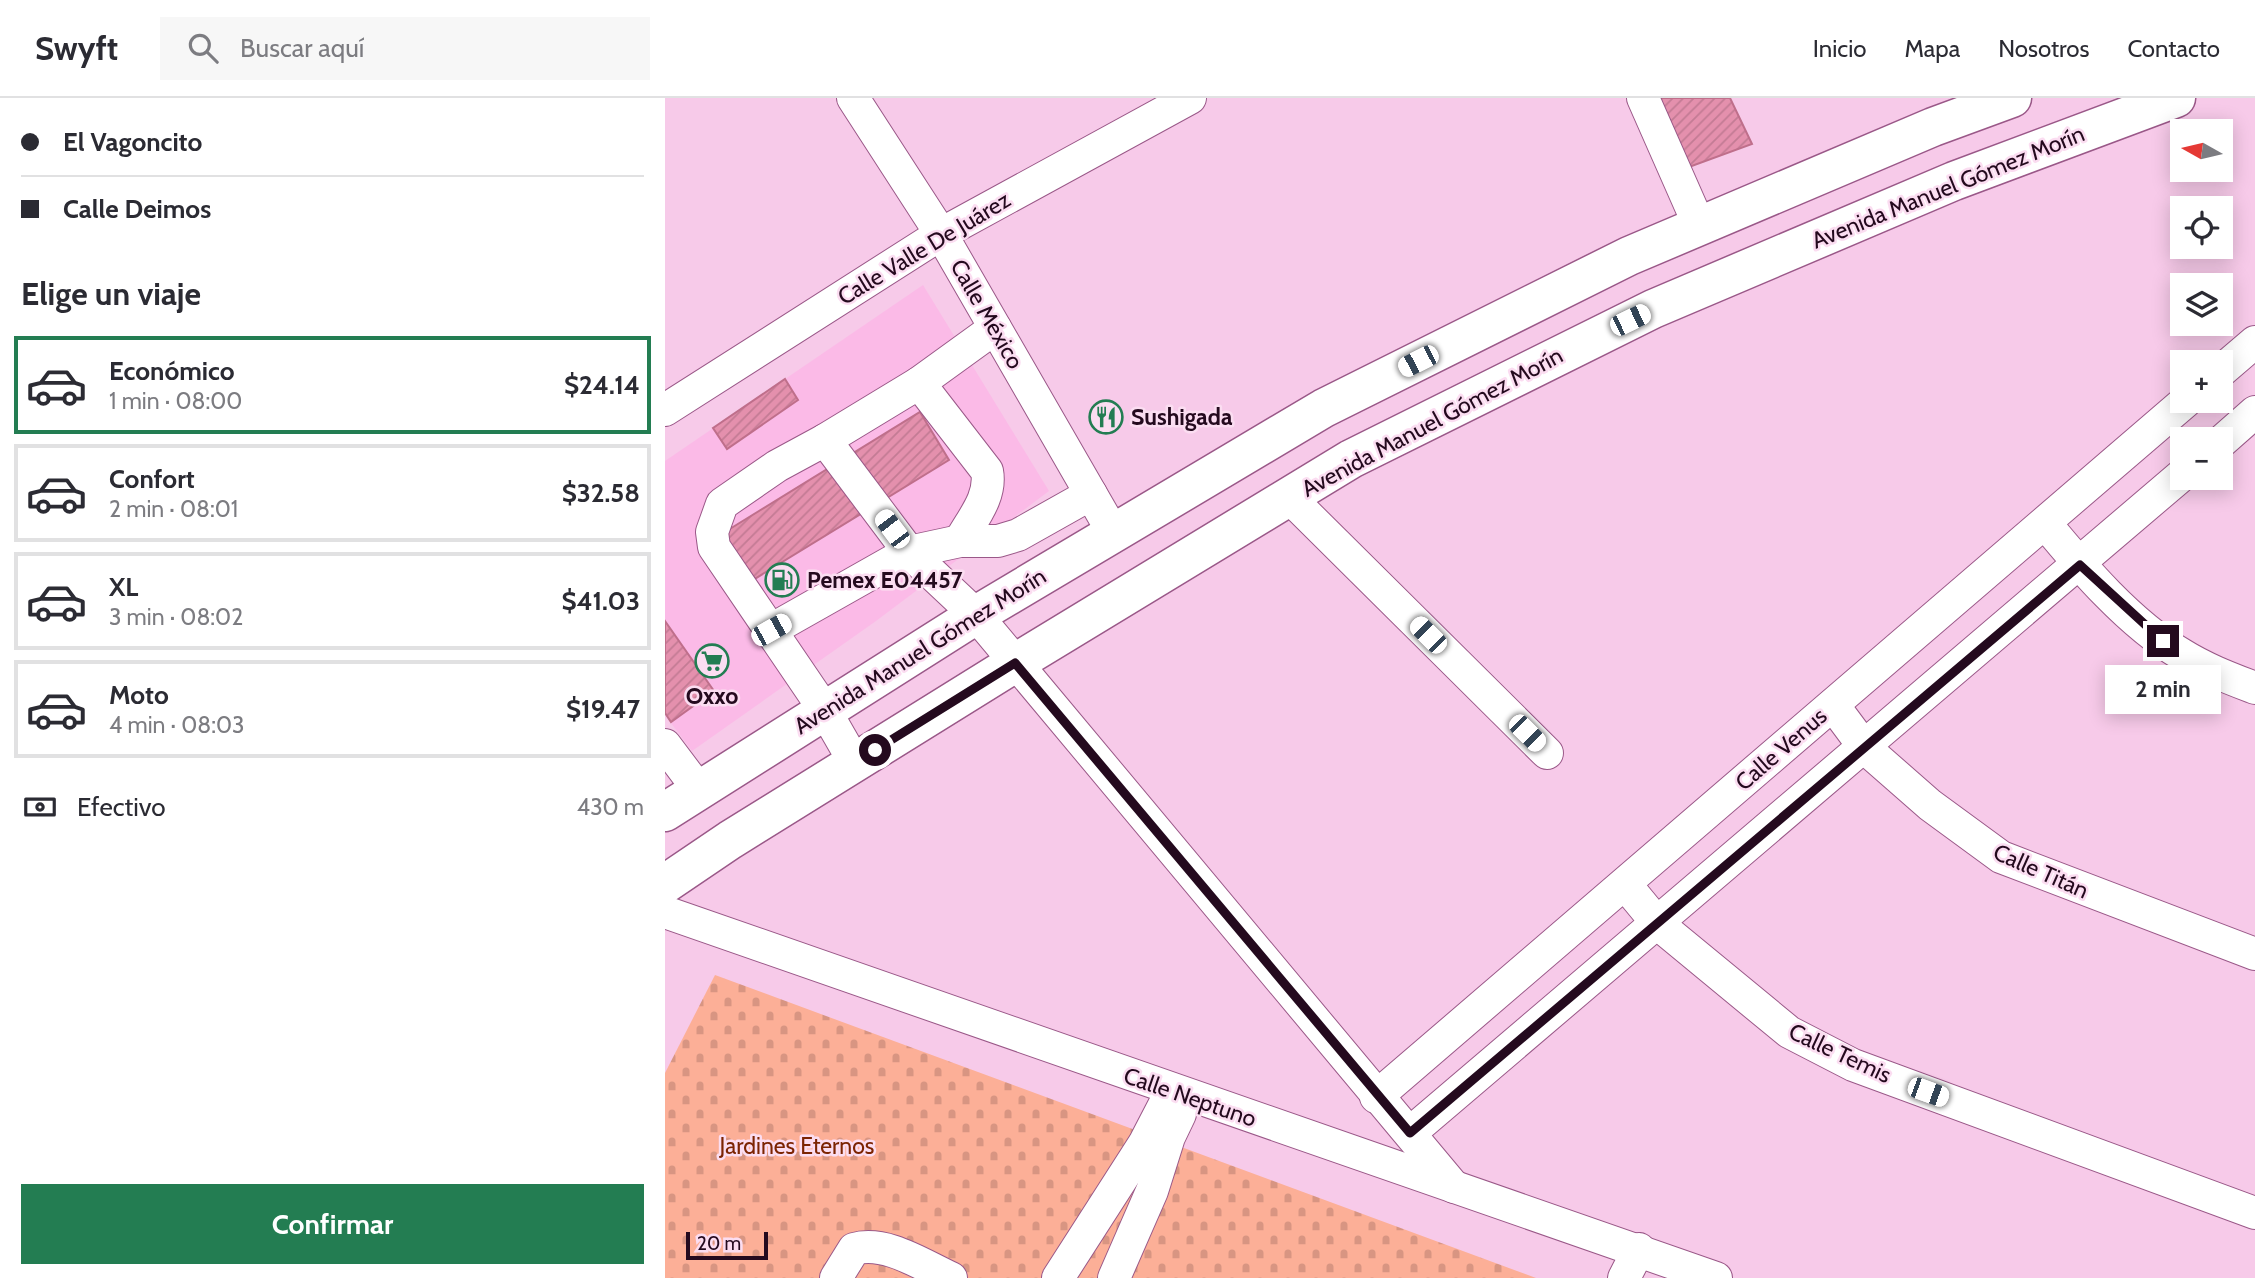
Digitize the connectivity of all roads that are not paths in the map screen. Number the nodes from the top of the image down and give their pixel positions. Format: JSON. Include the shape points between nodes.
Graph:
{"nodes":[{"id":1,"x":853,"y":98,"type":"edge"},
{"id":2,"x":1190,"y":98,"type":"edge"},
{"id":3,"x":1643,"y":98,"type":"edge"},
{"id":4,"x":2012,"y":98,"type":"edge"},
{"id":5,"x":2176,"y":98,"type":"edge"},
{"id":6,"x":1699,"y":225,"type":"junction"},
{"id":7,"x":941,"y":234,"type":"junction"},
{"id":8,"x":995,"y":328,"type":"junction"},
{"id":9,"x":2255,"y":342,"type":"edge"},
{"id":10,"x":2233,"y":361,"type":"edge"},
{"id":11,"x":919,"y":383,"type":"junction"},
{"id":12,"x":665,"y":410,"type":"edge"},
{"id":13,"x":2255,"y":412,"type":"edge"},
{"id":14,"x":2172,"y":413,"type":"edge"},
{"id":15,"x":2233,"y":431,"type":"edge"},
{"id":16,"x":825,"y":440,"type":"junction"},
{"id":17,"x":2170,"y":486,"type":"edge"},
{"id":18,"x":1091,"y":494,"type":"junction"},
{"id":19,"x":1289,"y":497,"type":"junction"},
{"id":20,"x":2045,"y":523,"type":"junction"},
{"id":21,"x":1114,"y":534,"type":"junction"},
{"id":22,"x":960,"y":541,"type":"junction"},
{"id":23,"x":909,"y":552,"type":"junction"},
{"id":24,"x":2080,"y":565,"type":"junction"},
{"id":25,"x":976,"y":615,"type":"junction"},
{"id":26,"x":771,"y":630,"type":"junction"},
{"id":27,"x":1015,"y":663,"type":"junction"},
{"id":28,"x":2255,"y":688,"type":"edge"},
{"id":29,"x":1833,"y":705,"type":"junction"},
{"id":30,"x":824,"y":709,"type":"junction"},
{"id":31,"x":665,"y":745,"type":"edge"},
{"id":32,"x":1865,"y":748,"type":"junction"},
{"id":33,"x":1547,"y":753,"type":"dead end"},
{"id":34,"x":855,"y":763,"type":"junction"},
{"id":35,"x":699,"y":790,"type":"junction"},
{"id":36,"x":665,"y":812,"type":"edge"},
{"id":37,"x":665,"y":884,"type":"edge"},
{"id":38,"x":1625,"y":884,"type":"junction"},
{"id":39,"x":665,"y":912,"type":"edge"},
{"id":40,"x":1658,"y":923,"type":"junction"},
{"id":41,"x":2255,"y":954,"type":"edge"},
{"id":42,"x":1180,"y":1094,"type":"junction"},
{"id":43,"x":1376,"y":1097,"type":"junction"},
{"id":44,"x":1410,"y":1133,"type":"junction"},
{"id":45,"x":1145,"y":1166,"type":"junction"},
{"id":46,"x":1454,"y":1187,"type":"junction"},
{"id":47,"x":2255,"y":1213,"type":"edge"},
{"id":48,"x":1639,"y":1250,"type":"junction"},
{"id":49,"x":837,"y":1278,"type":"edge"},
{"id":50,"x":951,"y":1278,"type":"edge"},
{"id":51,"x":1058,"y":1278,"type":"edge"},
{"id":52,"x":1114,"y":1278,"type":"edge"},
{"id":53,"x":1625,"y":1278,"type":"edge"},
{"id":54,"x":1716,"y":1278,"type":"edge"}],
"edges":[{"from":1,"to":7,"type":"street","name":"Calle México"},
{"from":2,"to":7,"type":"street","name":"Calle Valle De Juárez"},
{"from":3,"to":6,"type":"street"},
{"from":4,"to":6,"type":"main road","name":"Avenida Manuel Gómez Morín"},
{"from":5,"to":19,"type":"main road","name":"Avenida Manuel Gómez Morín","via":[[1954,181],[1653,309],[1351,459]]},
{"from":6,"to":21,"type":"main road","name":"Avenida Manuel Gómez Morín","via":[[1324,408]]},
{"from":7,"to":8,"type":"street","name":"Calle México"},
{"from":7,"to":12,"type":"street","name":"Calle Valle De Juárez"},
{"from":8,"to":11,"type":"street"},
{"from":8,"to":18,"type":"street","name":"Calle México"},
{"from":9,"to":10,"type":"street"},
{"from":11,"to":16,"type":"street"},
{"from":11,"to":22,"type":"street","via":[[986,471],[986,495]]},
{"from":13,"to":15,"type":"street"},
{"from":14,"to":20,"type":"street","name":"Calle Venus"},
{"from":16,"to":23,"type":"street"},
{"from":16,"to":26,"type":"street","via":[[722,504],[715,518],[714,547]]},
{"from":17,"to":24,"type":"street"},
{"from":18,"to":21,"type":"street","name":"Calle México"},
{"from":18,"to":22,"type":"street","via":[[1017,535],[999,541]]},
{"from":19,"to":27,"type":"main road","name":"Avenida Manuel Gómez Morín"},
{"from":19,"to":33,"type":"street"},
{"from":20,"to":24,"type":"street"},
{"from":20,"to":29,"type":"street","name":"Calle Venus"},
{"from":21,"to":25,"type":"main road","name":"Avenida Manuel Gómez Morín"},
{"from":22,"to":23,"type":"street"},
{"from":23,"to":25,"type":"street"},
{"from":23,"to":26,"type":"street"},
{"from":24,"to":28,"type":"street","via":[[2178,653]]},
{"from":24,"to":32,"type":"street"},
{"from":25,"to":27,"type":"street"},
{"from":25,"to":30,"type":"main road","name":"Avenida Manuel Gómez Morín"},
{"from":26,"to":30,"type":"street"},
{"from":27,"to":34,"type":"main road","name":"Avenida Manuel Gómez Morín"},
{"from":27,"to":43,"type":"street"},
{"from":29,"to":32,"type":"street","name":"Calle Titán"},
{"from":29,"to":38,"type":"street","name":"Calle Venus"},
{"from":30,"to":34,"type":"street"},
{"from":30,"to":35,"type":"main road","name":"Avenida Manuel Gómez Morín"},
{"from":31,"to":35,"type":"street"},
{"from":32,"to":40,"type":"street"},
{"from":32,"to":41,"type":"street","name":"Calle Titán","via":[[1930,805],[2001,857]]},
{"from":34,"to":37,"type":"main road","name":"Avenida Manuel Gómez Morín"},
{"from":35,"to":36,"type":"main road","name":"Avenida Manuel Gómez Morín"},
{"from":38,"to":40,"type":"street","name":"Calle Temis"},
{"from":38,"to":43,"type":"street","name":"Calle Venus"},
{"from":39,"to":42,"type":"street","name":"Calle Neptuno"},
{"from":40,"to":44,"type":"street"},
{"from":40,"to":47,"type":"street","name":"Calle Temis","via":[[1789,1032],[1816,1048]]},
{"from":42,"to":45,"type":"street","via":[[1144,1144]]},
{"from":42,"to":46,"type":"street","name":"Calle Neptuno"},
{"from":43,"to":44,"type":"street"},
{"from":44,"to":46,"type":"street"},
{"from":45,"to":51,"type":"street"},
{"from":45,"to":52,"type":"street"},
{"from":46,"to":48,"type":"street","name":"Calle Neptuno"},
{"from":48,"to":53,"type":"street"},
{"from":48,"to":54,"type":"street","name":"Calle Neptuno"},
{"from":49,"to":50,"type":"street","via":[[855,1249],[869,1245]]}]}
